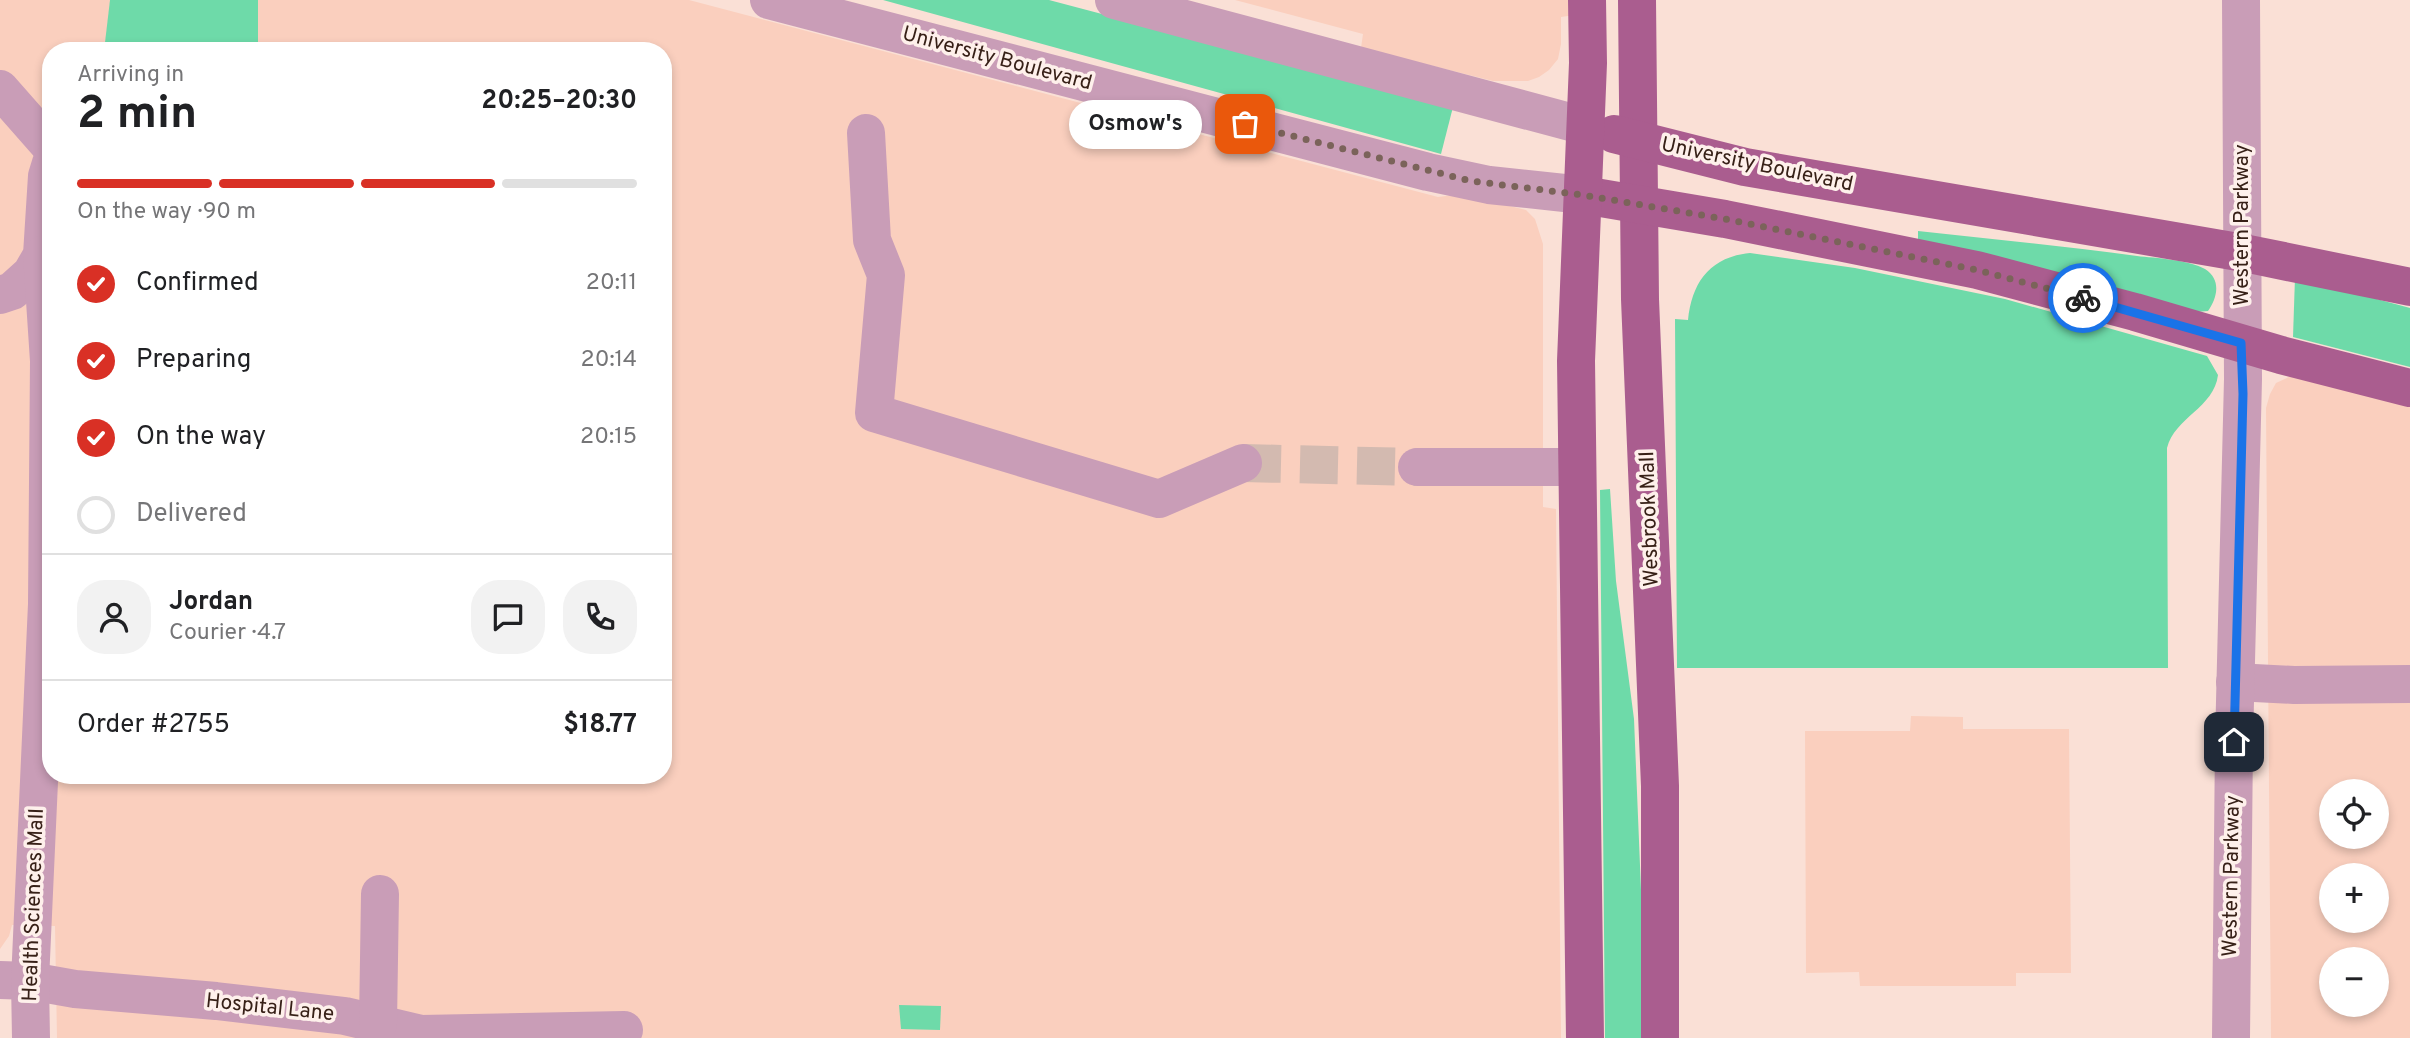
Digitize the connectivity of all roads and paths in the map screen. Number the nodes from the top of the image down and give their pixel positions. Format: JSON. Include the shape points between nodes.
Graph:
{"nodes":[{"id":1,"x":769,"y":0,"type":"edge"},
{"id":2,"x":1114,"y":0,"type":"edge"},
{"id":3,"x":1587,"y":0,"type":"edge"},
{"id":4,"x":1637,"y":0,"type":"edge"},
{"id":5,"x":2241,"y":0,"type":"edge"},
{"id":6,"x":1164,"y":7,"type":"edge"},
{"id":7,"x":0,"y":89,"type":"edge"},
{"id":8,"x":1585,"y":126,"type":"junction"},
{"id":9,"x":866,"y":133,"type":"dead end"},
{"id":10,"x":42,"y":137,"type":"edge"},
{"id":11,"x":1638,"y":140,"type":"junction"},
{"id":12,"x":1583,"y":195,"type":"junction"},
{"id":13,"x":1639,"y":205,"type":"junction"},
{"id":14,"x":2244,"y":253,"type":"junction"},
{"id":15,"x":42,"y":255,"type":"edge"},
{"id":16,"x":2410,"y":287,"type":"edge"},
{"id":17,"x":0,"y":295,"type":"edge"},
{"id":18,"x":2241,"y":343,"type":"junction"},
{"id":19,"x":2410,"y":388,"type":"edge"},
{"id":20,"x":1243,"y":463,"type":"tunnel mouth"},
{"id":21,"x":1418,"y":467,"type":"tunnel mouth"},
{"id":22,"x":1576,"y":467,"type":"junction"},
{"id":23,"x":42,"y":663,"type":"edge"},
{"id":24,"x":2235,"y":682,"type":"junction"},
{"id":25,"x":2410,"y":684,"type":"edge"},
{"id":26,"x":380,"y":894,"type":"dead end"},
{"id":27,"x":15,"y":980,"type":"edge"},
{"id":28,"x":378,"y":1024,"type":"junction"},
{"id":29,"x":624,"y":1030,"type":"dead end"},
{"id":30,"x":31,"y":1038,"type":"edge"},
{"id":31,"x":1585,"y":1038,"type":"edge"},
{"id":32,"x":1660,"y":1038,"type":"edge"},
{"id":33,"x":2231,"y":1038,"type":"edge"}],
"edges":[{"from":1,"to":12,"type":"street","name":"University Boulevard","via":[[1429,172],[1489,185]]},
{"from":2,"to":6,"type":"street","name":"University Boulevard"},
{"from":3,"to":8,"type":"main road"},
{"from":4,"to":11,"type":"main road","name":"Wesbrook Mall"},
{"from":5,"to":14,"type":"street","name":"Western Parkway"},
{"from":6,"to":8,"type":"street","name":"University Boulevard"},
{"from":7,"to":10,"type":"street"},
{"from":8,"to":11,"type":"main road","name":"University Boulevard"},
{"from":8,"to":12,"type":"main road"},
{"from":9,"to":20,"type":"street","via":[[872,240],[886,275],[874,413],[1159,499]]},
{"from":11,"to":13,"type":"main road","name":"Wesbrook Mall"},
{"from":11,"to":14,"type":"main road","name":"University Boulevard","via":[[1745,167]]},
{"from":12,"to":13,"type":"main road","name":"University Boulevard"},
{"from":12,"to":22,"type":"main road"},
{"from":13,"to":18,"type":"main road","name":"University Boulevard","via":[[1977,270]]},
{"from":13,"to":32,"type":"main road","name":"Wesbrook Mall","via":[[1660,786]]},
{"from":14,"to":16,"type":"main road","name":"University Boulevard"},
{"from":14,"to":18,"type":"street","name":"Western Parkway"},
{"from":15,"to":17,"type":"street","via":[[31,274]]},
{"from":18,"to":19,"type":"main road","name":"University Boulevard"},
{"from":18,"to":24,"type":"street","name":"Western Parkway"},
{"from":21,"to":22,"type":"street"},
{"from":22,"to":31,"type":"main road"},
{"from":23,"to":27,"type":"street","name":"Health Sciences Mall"},
{"from":24,"to":25,"type":"street"},
{"from":24,"to":33,"type":"street","name":"Western Parkway"},
{"from":26,"to":28,"type":"street"},
{"from":27,"to":28,"type":"street","name":"Hospital Lane","via":[[345,1016]]},
{"from":27,"to":30,"type":"street","name":"Health Sciences Mall"},
{"from":28,"to":29,"type":"street","name":"Hospital Lane","via":[[421,1034]]}]}
